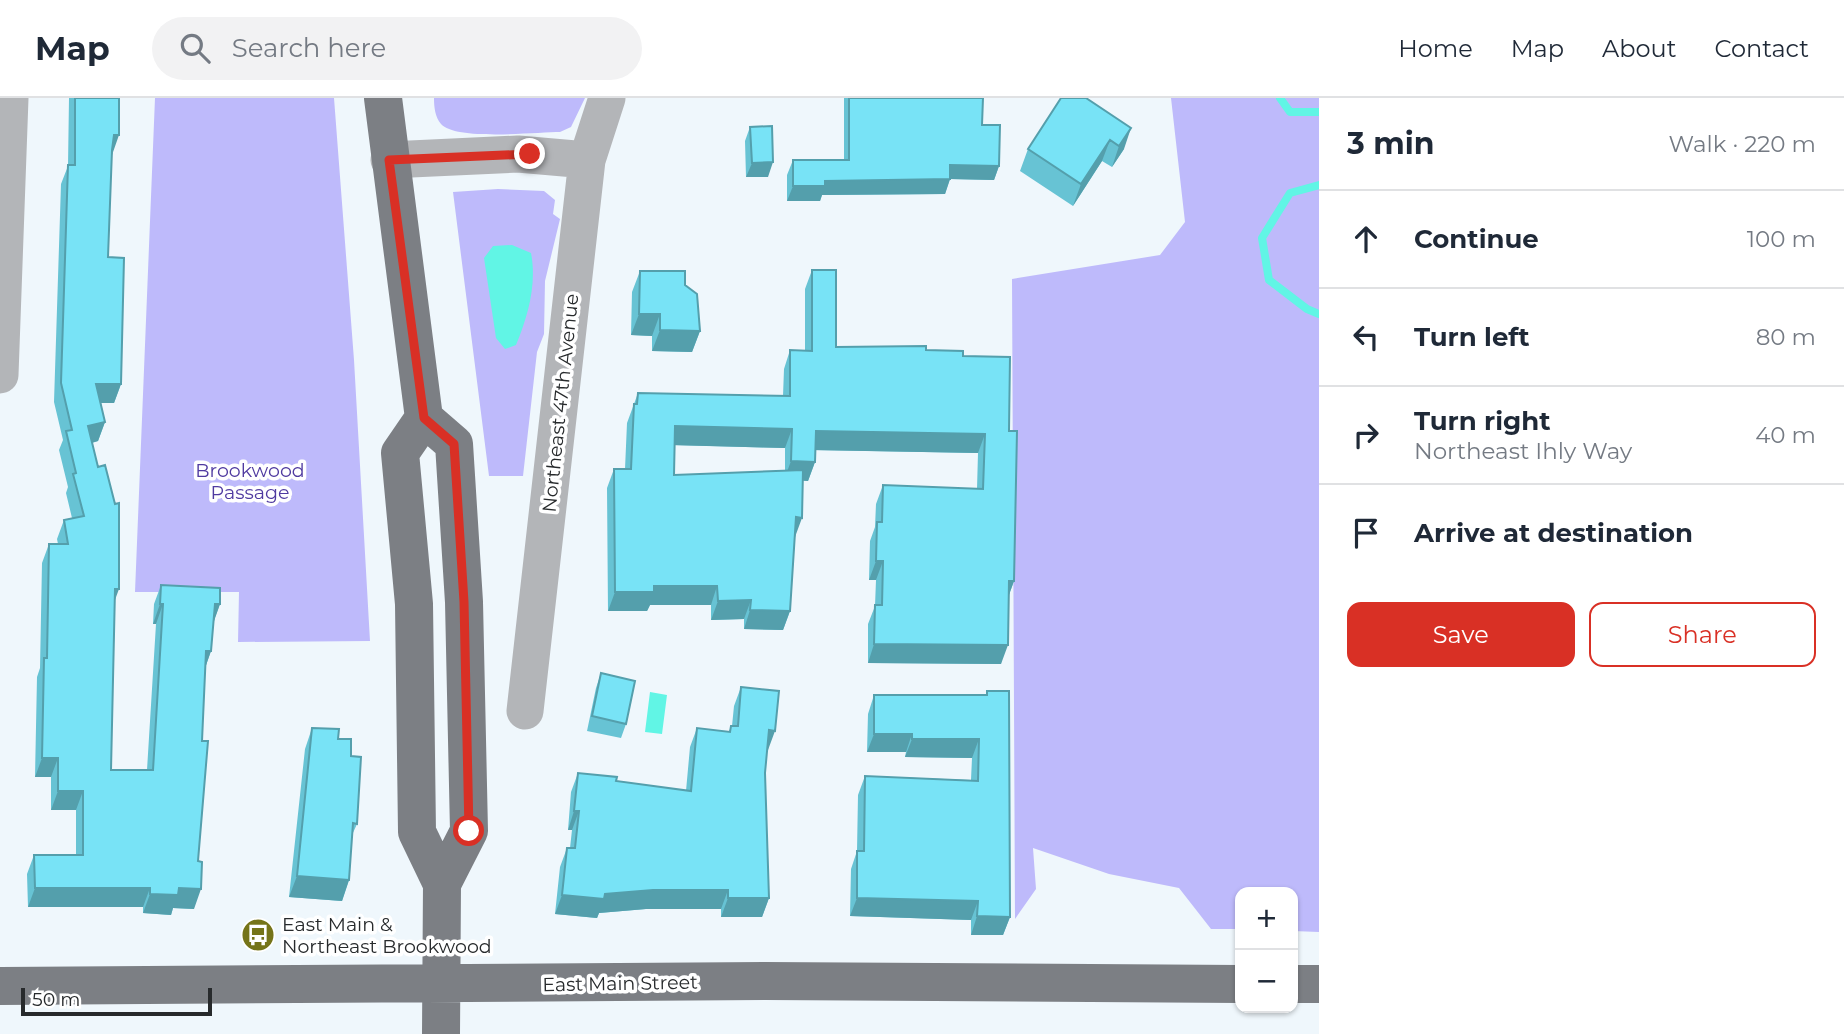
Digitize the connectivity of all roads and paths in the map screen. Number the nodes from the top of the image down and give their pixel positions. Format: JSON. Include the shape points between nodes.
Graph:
{"nodes":[{"id":1,"x":10,"y":98,"type":"edge"},
{"id":2,"x":383,"y":98,"type":"edge"},
{"id":3,"x":607,"y":98,"type":"edge"},
{"id":4,"x":389,"y":160,"type":"junction"},
{"id":5,"x":587,"y":160,"type":"junction"},
{"id":6,"x":2,"y":242,"type":"edge"},
{"id":7,"x":0,"y":375,"type":"edge"},
{"id":8,"x":424,"y":418,"type":"junction"},
{"id":9,"x":525,"y":711,"type":"dead end"},
{"id":10,"x":442,"y":884,"type":"junction"},
{"id":11,"x":442,"y":984,"type":"junction"},
{"id":12,"x":1235,"y":984,"type":"edge"},
{"id":13,"x":1298,"y":984,"type":"edge"},
{"id":14,"x":1319,"y":984,"type":"edge"},
{"id":15,"x":0,"y":986,"type":"edge"},
{"id":16,"x":442,"y":1034,"type":"edge"}],
"edges":[{"from":1,"to":6,"type":"street"},
{"from":2,"to":4,"type":"main road"},
{"from":3,"to":5,"type":"street","name":"Northeast 47th Avenue"},
{"from":4,"to":5,"type":"street","via":[[518,154]]},
{"from":4,"to":8,"type":"main road"},
{"from":5,"to":9,"type":"street","name":"Northeast 47th Avenue"},
{"from":6,"to":7,"type":"street"},
{"from":8,"to":10,"type":"main road","via":[[400,453],[414,604],[417,832]]},
{"from":8,"to":10,"type":"main road","via":[[454,444],[464,602],[469,831]]},
{"from":10,"to":11,"type":"main road"},
{"from":11,"to":12,"type":"main road","name":"East Main Street"},
{"from":11,"to":15,"type":"main road","name":"East Main Street"},
{"from":11,"to":16,"type":"main road"},
{"from":13,"to":14,"type":"main road"}]}
